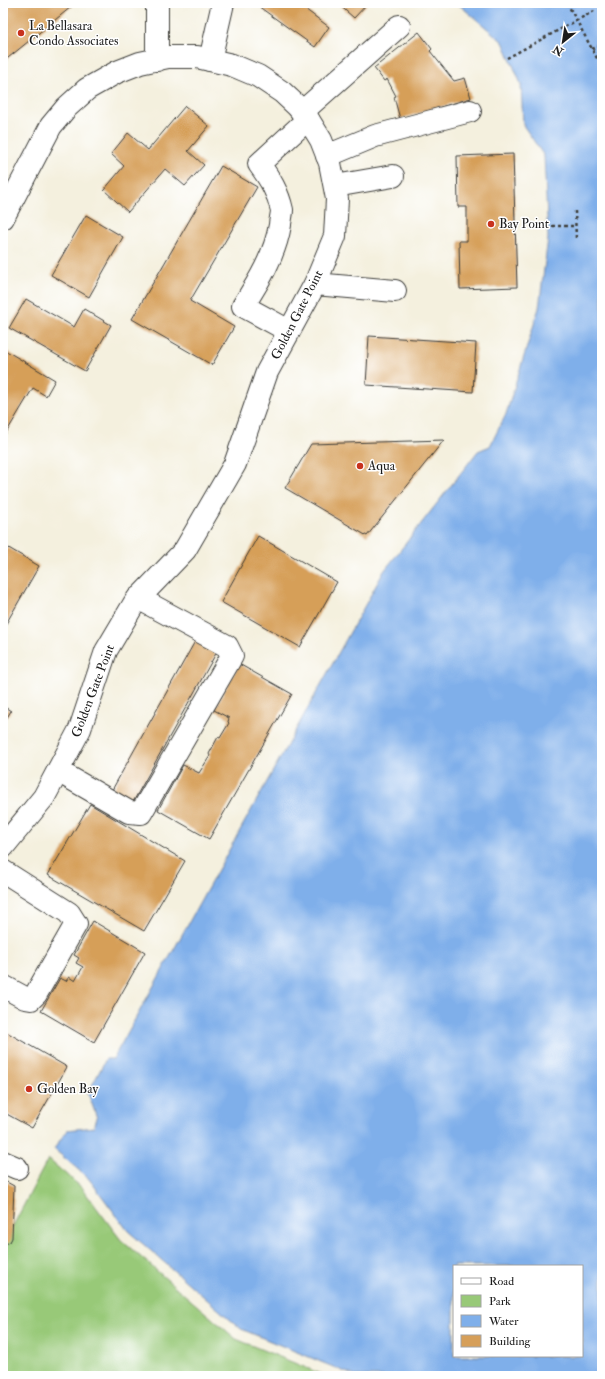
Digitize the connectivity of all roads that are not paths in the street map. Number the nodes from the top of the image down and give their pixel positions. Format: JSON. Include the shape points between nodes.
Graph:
{"nodes":[{"id":1,"x":157,"y":3,"type":"edge"},
{"id":2,"x":224,"y":3,"type":"edge"},
{"id":3,"x":399,"y":26,"type":"dead end"},
{"id":4,"x":157,"y":60,"type":"junction"},
{"id":5,"x":210,"y":60,"type":"junction"},
{"id":6,"x":470,"y":111,"type":"dead end"},
{"id":7,"x":305,"y":116,"type":"junction"},
{"id":8,"x":327,"y":156,"type":"junction"},
{"id":9,"x":394,"y":176,"type":"dead end"},
{"id":10,"x":335,"y":186,"type":"junction"},
{"id":11,"x":3,"y":218,"type":"edge"},
{"id":12,"x":315,"y":284,"type":"junction"},
{"id":13,"x":395,"y":291,"type":"dead end"},
{"id":14,"x":289,"y":331,"type":"junction"},
{"id":15,"x":138,"y":598,"type":"junction"},
{"id":16,"x":58,"y":771,"type":"junction"},
{"id":17,"x":4,"y":845,"type":"edge"},
{"id":18,"x":3,"y":871,"type":"edge"},
{"id":19,"x":3,"y":986,"type":"edge"}],
"edges":[{"from":1,"to":4,"type":"street"},
{"from":2,"to":5,"type":"street"},
{"from":3,"to":7,"type":"street"},
{"from":4,"to":5,"type":"street","name":"Golden Gate Point","via":[[182,57]]},
{"from":4,"to":11,"type":"street","name":"Golden Gate Point","via":[[116,72],[87,88],[66,108],[51,126]]},
{"from":5,"to":7,"type":"street","name":"Golden Gate Point","via":[[232,65],[258,76],[282,92]]},
{"from":6,"to":8,"type":"street","via":[[375,136]]},
{"from":7,"to":8,"type":"street","name":"Golden Gate Point","via":[[321,140]]},
{"from":7,"to":14,"type":"street","via":[[260,164],[275,187],[282,212],[269,262],[243,306]]},
{"from":8,"to":10,"type":"street","name":"Golden Gate Point"},
{"from":9,"to":10,"type":"street"},
{"from":10,"to":12,"type":"street","name":"Golden Gate Point","via":[[335,236]]},
{"from":12,"to":13,"type":"street"},
{"from":12,"to":14,"type":"street","name":"Golden Gate Point"},
{"from":14,"to":15,"type":"street","name":"Golden Gate Point","via":[[267,372],[235,464],[185,550]]},
{"from":15,"to":16,"type":"street","name":"Golden Gate Point","via":[[106,651],[80,729]]},
{"from":15,"to":16,"type":"street","via":[[227,646],[232,656],[141,813],[129,812]]},
{"from":16,"to":17,"type":"street","name":"Golden Gate Point","via":[[44,797]]},
{"from":18,"to":19,"type":"street","via":[[69,913],[76,924],[31,999]]}]}
